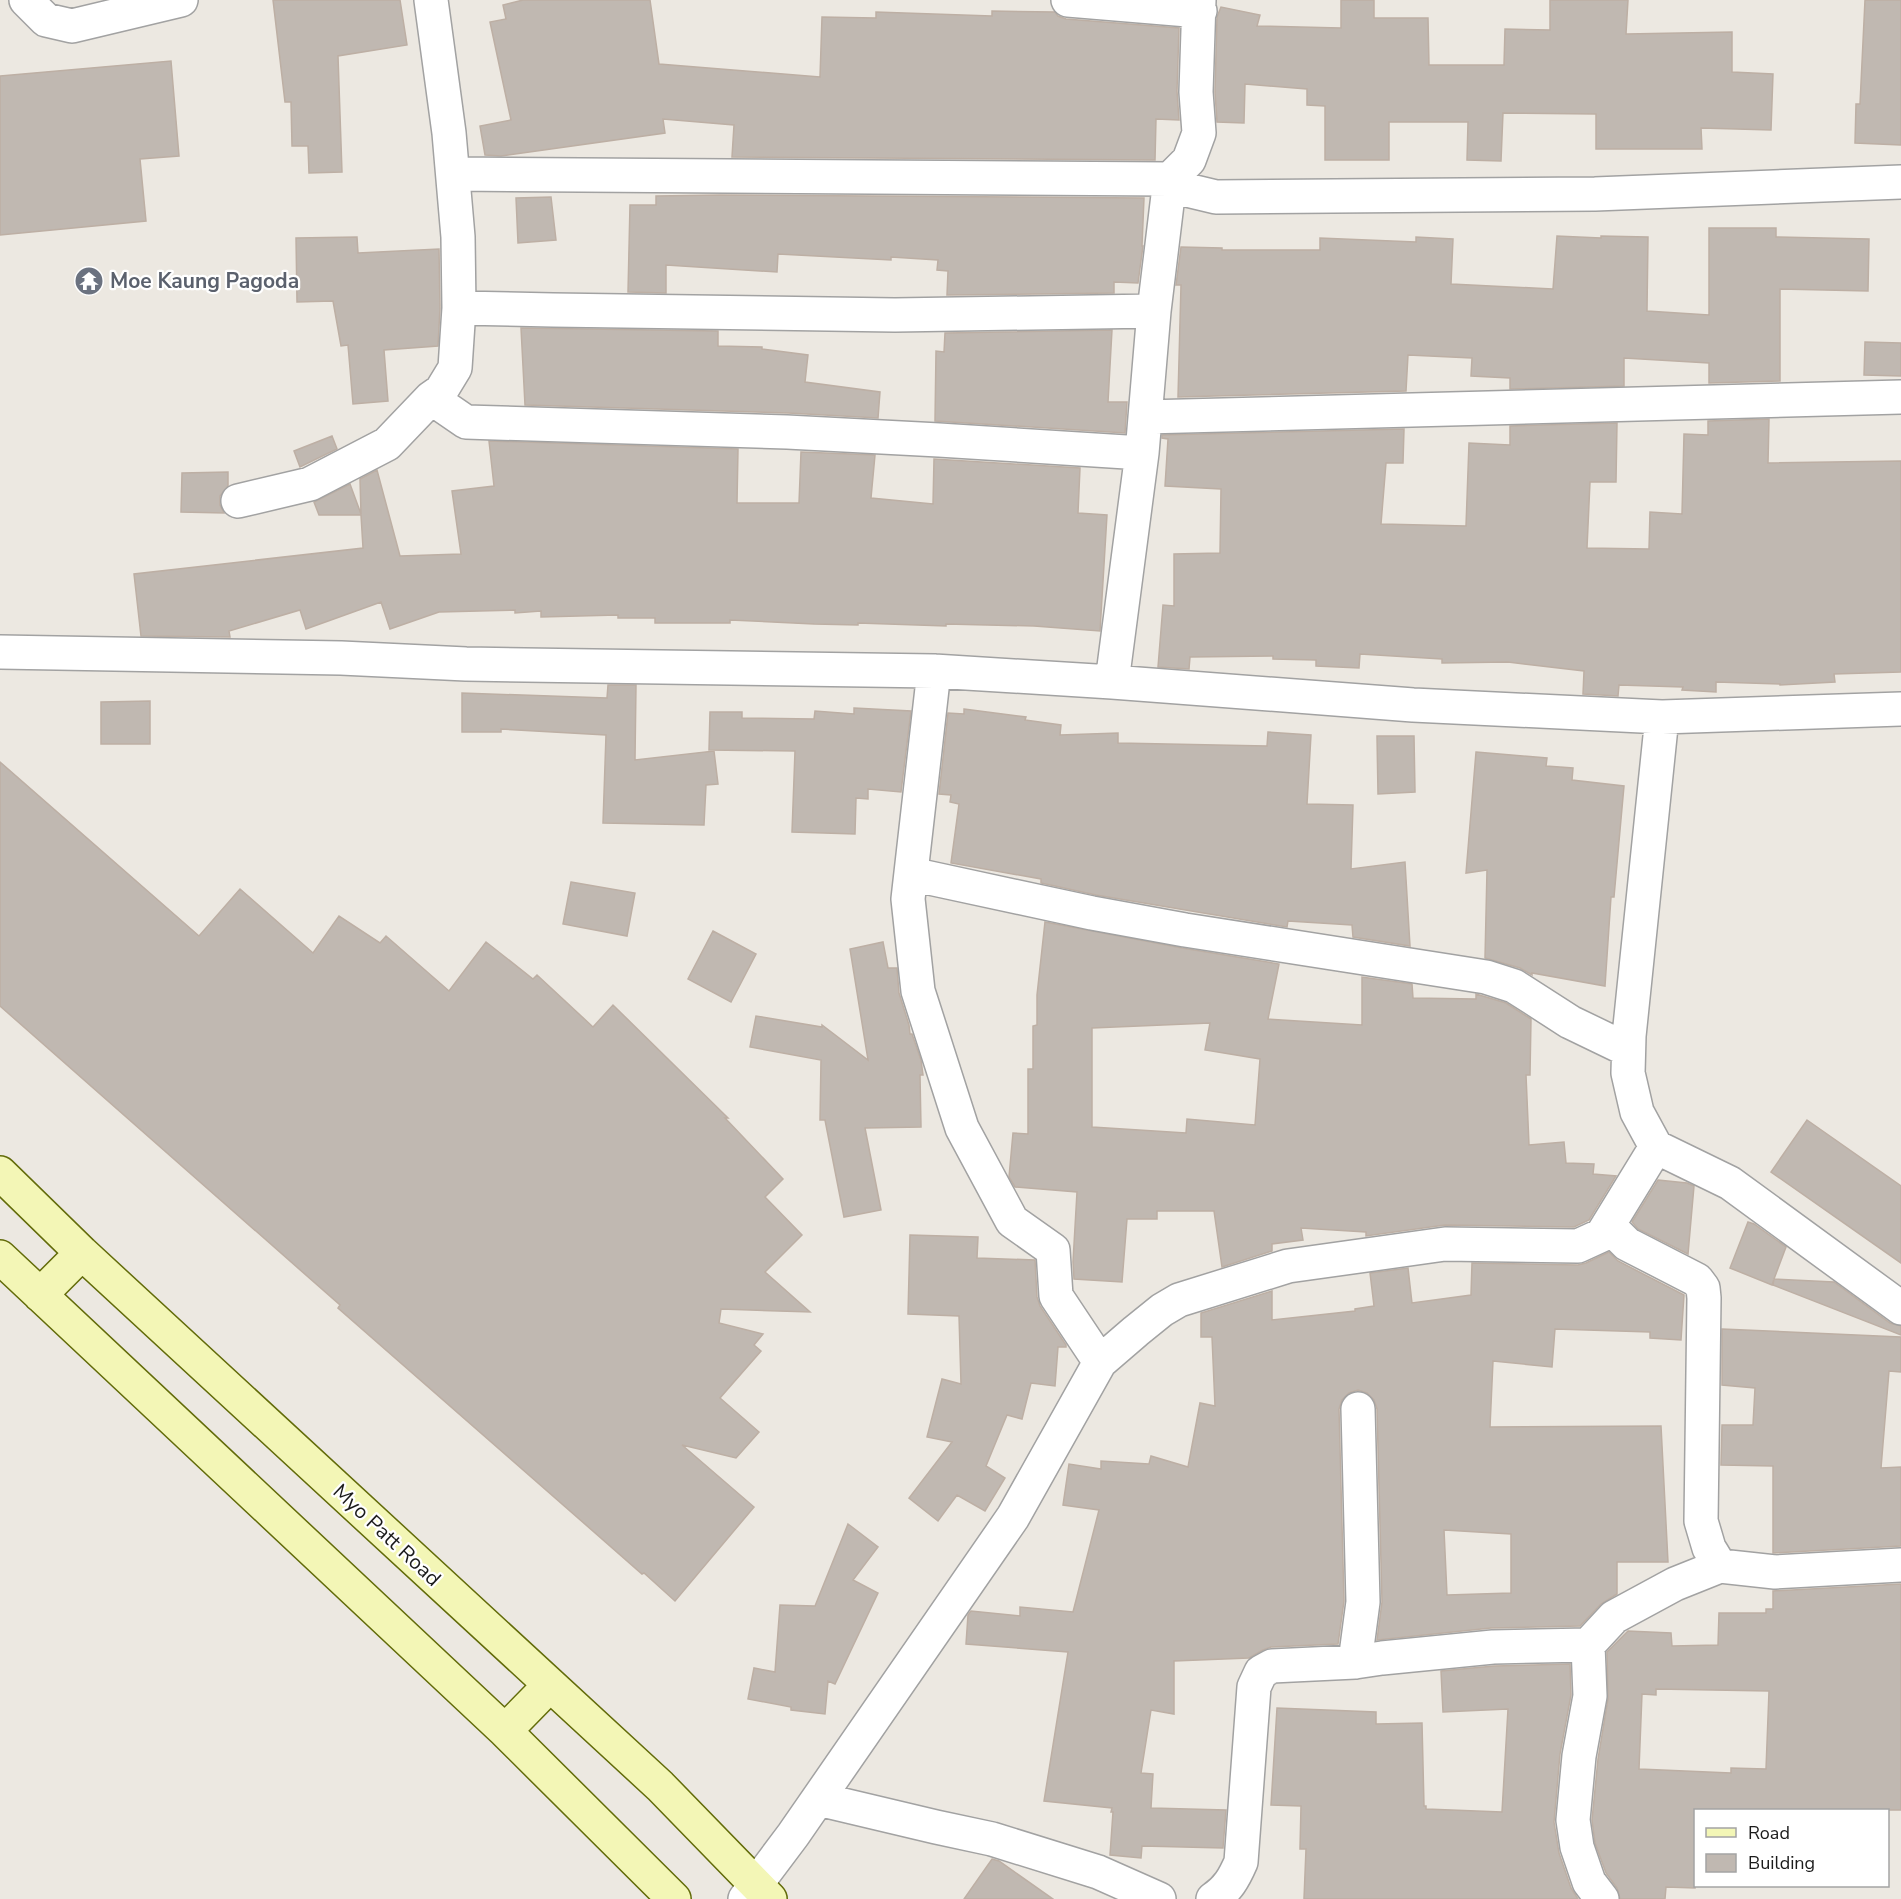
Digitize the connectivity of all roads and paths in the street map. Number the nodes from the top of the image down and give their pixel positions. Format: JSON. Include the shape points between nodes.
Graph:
{"nodes":[{"id":1,"x":26,"y":0,"type":"edge"},
{"id":2,"x":181,"y":0,"type":"edge"},
{"id":3,"x":431,"y":0,"type":"edge"},
{"id":4,"x":1068,"y":0,"type":"edge"},
{"id":5,"x":1200,"y":6,"type":"edge"},
{"id":6,"x":454,"y":174,"type":"junction"},
{"id":7,"x":1170,"y":182,"type":"junction"},
{"id":8,"x":1901,"y":182,"type":"edge"},
{"id":9,"x":459,"y":308,"type":"junction"},
{"id":10,"x":1154,"y":311,"type":"junction"},
{"id":11,"x":1901,"y":397,"type":"edge"},
{"id":12,"x":431,"y":398,"type":"junction"},
{"id":13,"x":1145,"y":417,"type":"junction"},
{"id":14,"x":1142,"y":453,"type":"junction"},
{"id":15,"x":238,"y":501,"type":"dead end"},
{"id":16,"x":0,"y":652,"type":"edge"},
{"id":17,"x":934,"y":671,"type":"junction"},
{"id":18,"x":1112,"y":682,"type":"junction"},
{"id":19,"x":1901,"y":709,"type":"edge"},
{"id":20,"x":1662,"y":717,"type":"junction"},
{"id":21,"x":911,"y":874,"type":"junction"},
{"id":22,"x":1628,"y":1050,"type":"junction"},
{"id":23,"x":1656,"y":1148,"type":"junction"},
{"id":24,"x":0,"y":1173,"type":"edge"},
{"id":25,"x":1608,"y":1225,"type":"junction"},
{"id":26,"x":82,"y":1253,"type":"junction"},
{"id":27,"x":0,"y":1257,"type":"edge"},
{"id":28,"x":40,"y":1295,"type":"junction"},
{"id":29,"x":1901,"y":1308,"type":"edge"},
{"id":30,"x":1101,"y":1362,"type":"junction"},
{"id":31,"x":1358,"y":1409,"type":"dead end"},
{"id":32,"x":1901,"y":1565,"type":"edge"},
{"id":33,"x":1720,"y":1566,"type":"junction"},
{"id":34,"x":1588,"y":1645,"type":"junction"},
{"id":35,"x":1355,"y":1662,"type":"junction"},
{"id":36,"x":550,"y":1685,"type":"junction"},
{"id":37,"x":505,"y":1731,"type":"junction"},
{"id":38,"x":818,"y":1799,"type":"junction"},
{"id":39,"x":757,"y":1894,"type":"edge"},
{"id":40,"x":674,"y":1899,"type":"edge"},
{"id":41,"x":1159,"y":1899,"type":"edge"},
{"id":42,"x":1213,"y":1899,"type":"edge"},
{"id":43,"x":1602,"y":1899,"type":"edge"}],
"edges":[{"from":1,"to":2,"type":"street","via":[[46,20],[72,26]]},
{"from":3,"to":6,"type":"street"},
{"from":4,"to":5,"type":"street"},
{"from":5,"to":7,"type":"street","via":[[1196,92],[1199,133],[1189,160]]},
{"from":6,"to":7,"type":"street"},
{"from":6,"to":9,"type":"street"},
{"from":7,"to":8,"type":"street","via":[[1216,197],[1595,194]]},
{"from":7,"to":10,"type":"street"},
{"from":9,"to":10,"type":"street","via":[[896,315]]},
{"from":9,"to":12,"type":"street","via":[[454,368],[441,391]]},
{"from":10,"to":13,"type":"street"},
{"from":11,"to":13,"type":"street"},
{"from":12,"to":14,"type":"street","via":[[466,422],[787,432]]},
{"from":12,"to":15,"type":"street","via":[[387,444],[310,483]]},
{"from":13,"to":14,"type":"street"},
{"from":14,"to":18,"type":"street"},
{"from":16,"to":17,"type":"street"},
{"from":17,"to":18,"type":"street"},
{"from":17,"to":21,"type":"street"},
{"from":18,"to":20,"type":"street","via":[[1413,705]]},
{"from":19,"to":20,"type":"street"},
{"from":20,"to":22,"type":"street"},
{"from":21,"to":22,"type":"street","via":[[1185,930],[1486,977],[1514,986],[1570,1022]]},
{"from":21,"to":30,"type":"street","via":[[908,899],[918,991],[962,1128],[1012,1221],[1053,1250],[1056,1296]]},
{"from":22,"to":23,"type":"street","via":[[1628,1072],[1637,1112]]},
{"from":23,"to":25,"type":"street"},
{"from":23,"to":29,"type":"street","via":[[1730,1184]]},
{"from":24,"to":26,"type":"main road","name":"Myo Patt Road"},
{"from":25,"to":30,"type":"street","via":[[1602,1235],[1578,1246],[1445,1244],[1288,1266],[1179,1300]]},
{"from":25,"to":33,"type":"street","via":[[1627,1244],[1697,1280],[1703,1288],[1701,1521],[1709,1548]]},
{"from":26,"to":28,"type":"main road"},
{"from":26,"to":36,"type":"main road","name":"Myo Patt Road"},
{"from":27,"to":28,"type":"main road"},
{"from":28,"to":37,"type":"main road"},
{"from":30,"to":38,"type":"street","via":[[1013,1518]]},
{"from":31,"to":35,"type":"street","via":[[1364,1602]]},
{"from":32,"to":33,"type":"street","via":[[1775,1572]]},
{"from":33,"to":34,"type":"street","via":[[1675,1584],[1614,1617]]},
{"from":34,"to":35,"type":"street","via":[[1493,1647]]},
{"from":34,"to":43,"type":"street","via":[[1590,1696],[1573,1820],[1576,1847],[1588,1882]]},
{"from":35,"to":42,"type":"street","via":[[1272,1666],[1261,1672],[1254,1687],[1241,1862],[1233,1881]]},
{"from":36,"to":37,"type":"main road"},
{"from":36,"to":39,"type":"main road","name":"Myo Patt Road","via":[[660,1786]]},
{"from":37,"to":40,"type":"main road"},
{"from":38,"to":39,"type":"street"},
{"from":38,"to":41,"type":"street","via":[[992,1839],[1098,1872]]}]}
